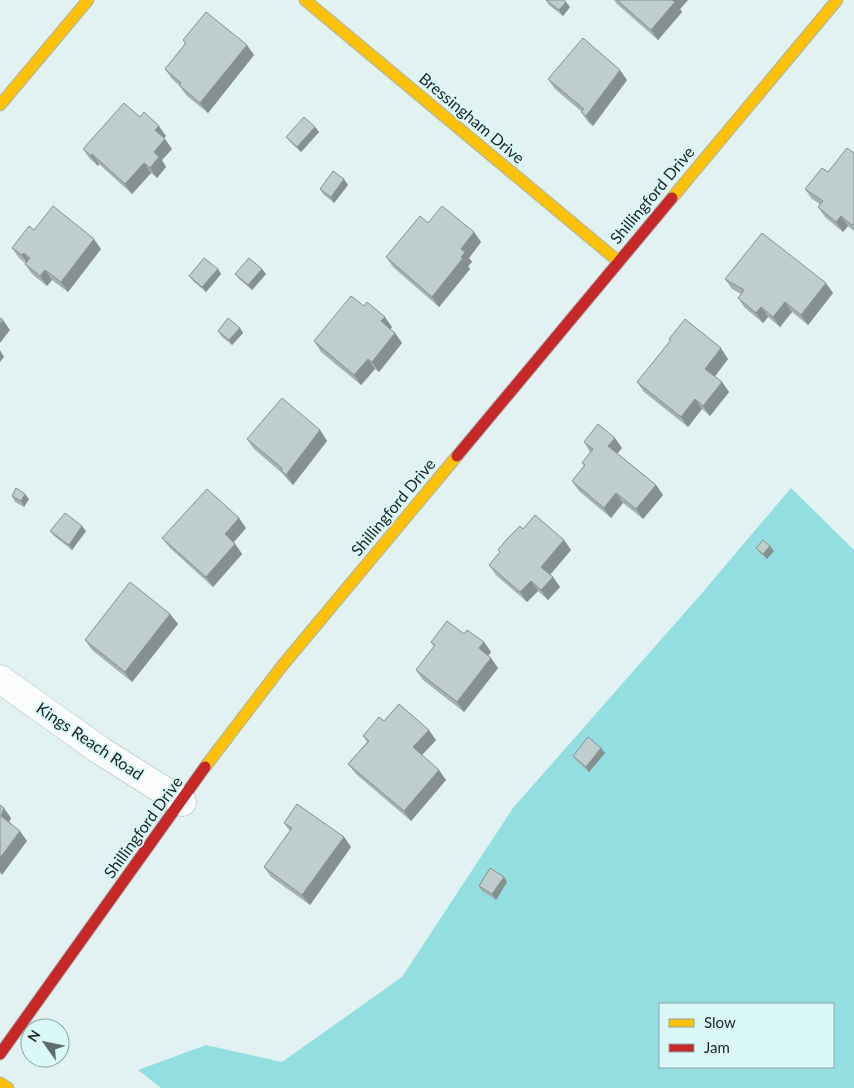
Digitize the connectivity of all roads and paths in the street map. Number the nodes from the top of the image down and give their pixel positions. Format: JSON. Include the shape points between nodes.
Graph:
{"nodes":[{"id":1,"x":88,"y":0,"type":"edge"},
{"id":2,"x":305,"y":0,"type":"edge"},
{"id":3,"x":837,"y":0,"type":"edge"},
{"id":4,"x":0,"y":105,"type":"edge"},
{"id":5,"x":618,"y":260,"type":"junction"},
{"id":6,"x":0,"y":679,"type":"edge"},
{"id":7,"x":182,"y":802,"type":"junction"},
{"id":8,"x":0,"y":1054,"type":"edge"},
{"id":9,"x":0,"y":1082,"type":"edge"},
{"id":10,"x":8,"y":1088,"type":"edge"}],
"edges":[{"from":1,"to":4,"type":"street"},
{"from":2,"to":5,"type":"street","name":"Bressingham Drive"},
{"from":3,"to":5,"type":"street","name":"Shillingford Drive"},
{"from":5,"to":7,"type":"street","name":"Shillingford Drive","via":[[282,666]]},
{"from":6,"to":7,"type":"street","name":"Kings Reach Road","via":[[101,751]]},
{"from":7,"to":8,"type":"street","name":"Shillingford Drive"},
{"from":9,"to":10,"type":"street"}]}
